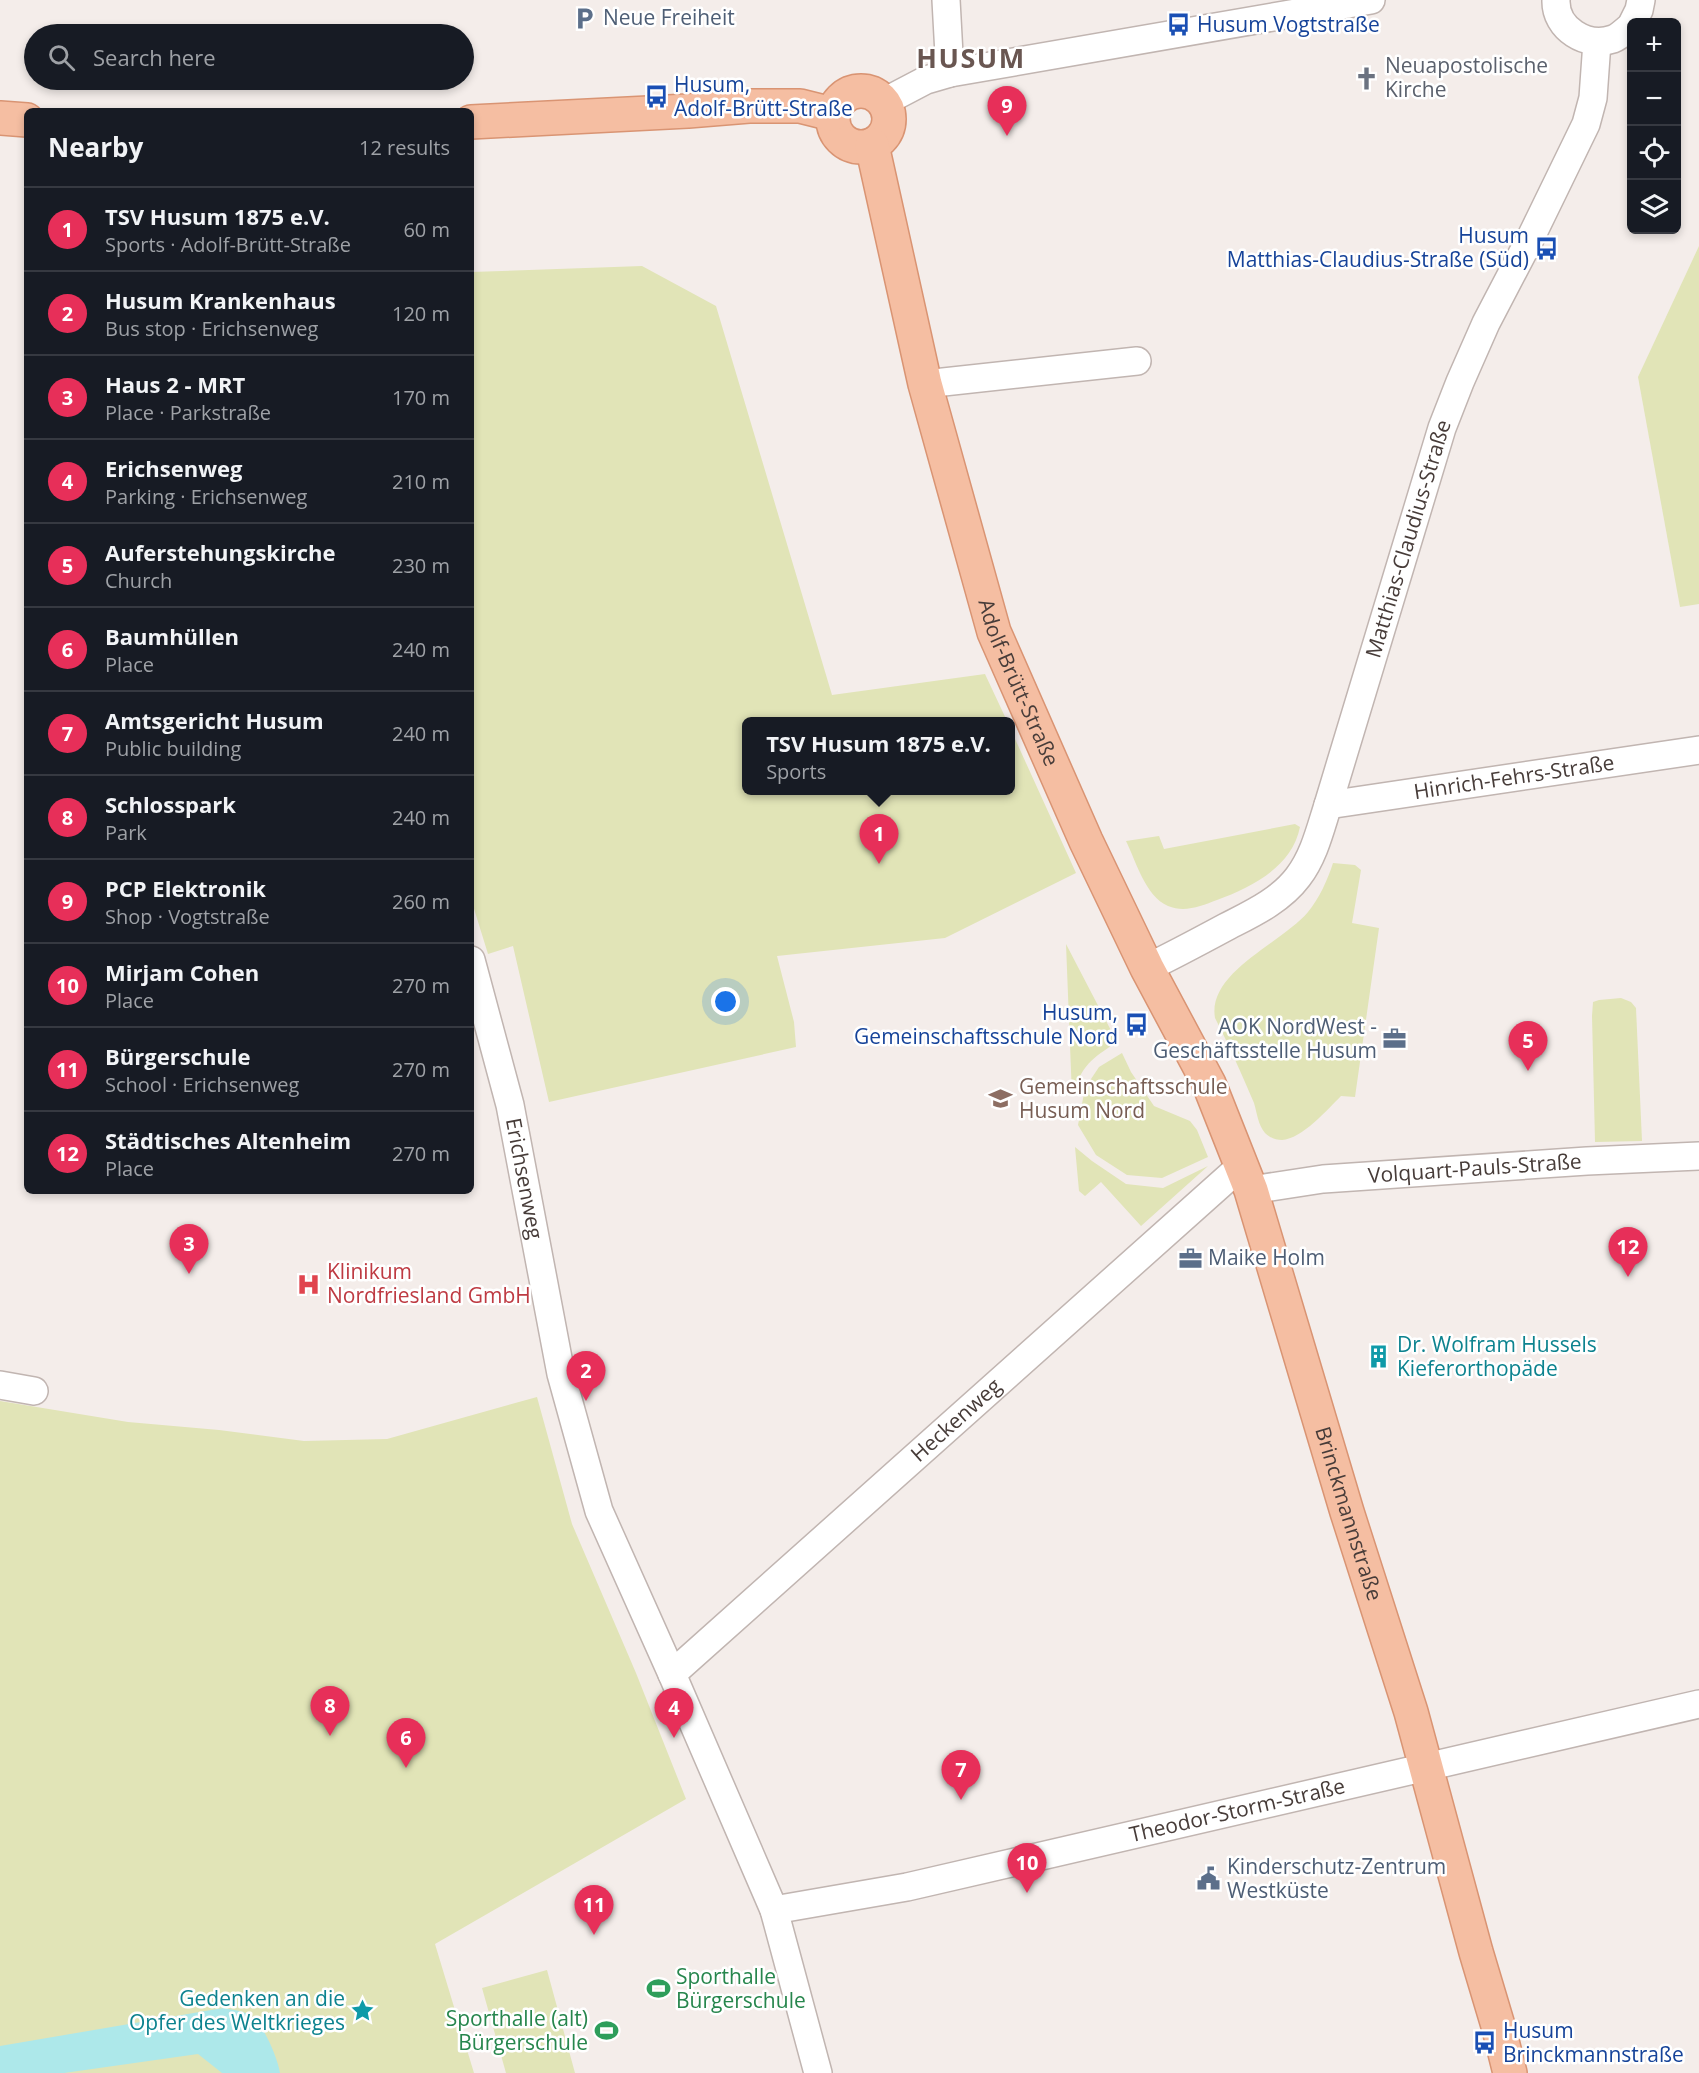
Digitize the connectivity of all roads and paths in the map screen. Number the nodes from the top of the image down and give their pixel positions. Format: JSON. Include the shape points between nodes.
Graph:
{"nodes":[{"id":1,"x":946,"y":0,"type":"edge"},
{"id":2,"x":1371,"y":0,"type":"edge"},
{"id":3,"x":1556,"y":0,"type":"edge"},
{"id":4,"x":1641,"y":0,"type":"edge"},
{"id":5,"x":1635,"y":18,"type":"edge"},
{"id":6,"x":1627,"y":28,"type":"edge"},
{"id":7,"x":1597,"y":42,"type":"junction"},
{"id":8,"x":950,"y":73,"type":"junction"},
{"id":9,"x":884,"y":102,"type":"junction"},
{"id":10,"x":832,"y":114,"type":"junction"},
{"id":11,"x":0,"y":118,"type":"edge"},
{"id":12,"x":24,"y":120,"type":"edge"},
{"id":13,"x":474,"y":122,"type":"edge"},
{"id":14,"x":872,"y":145,"type":"junction"},
{"id":15,"x":1137,"y":361,"type":"dead end"},
{"id":16,"x":925,"y":384,"type":"junction"},
{"id":17,"x":1699,"y":750,"type":"edge"},
{"id":18,"x":1328,"y":805,"type":"junction"},
{"id":19,"x":1147,"y":968,"type":"junction"},
{"id":20,"x":474,"y":971,"type":"edge"},
{"id":21,"x":1699,"y":1156,"type":"edge"},
{"id":22,"x":1246,"y":1178,"type":"junction"},
{"id":23,"x":0,"y":1385,"type":"edge"},
{"id":24,"x":34,"y":1391,"type":"dead end"},
{"id":25,"x":672,"y":1674,"type":"junction"},
{"id":26,"x":1699,"y":1704,"type":"edge"},
{"id":27,"x":1424,"y":1766,"type":"junction"},
{"id":28,"x":774,"y":1910,"type":"junction"},
{"id":29,"x":819,"y":2073,"type":"edge"},
{"id":30,"x":1509,"y":2073,"type":"edge"}],
"edges":[{"from":1,"to":8,"type":"street"},
{"from":2,"to":8,"type":"street"},
{"from":3,"to":7,"type":"street","via":[[1559,17],[1568,30]]},
{"from":4,"to":5,"type":"street"},
{"from":6,"to":7,"type":"street","via":[[1615,39]]},
{"from":7,"to":18,"type":"street","name":"Matthias-Claudius-Straße","via":[[1593,98],[1586,123],[1486,323],[1442,428]]},
{"from":8,"to":9,"type":"street","via":[[926,80]]},
{"from":9,"to":10,"type":"main road","via":[[863,90],[849,92],[838,101]]},
{"from":9,"to":14,"type":"main road","via":[[888,128]]},
{"from":10,"to":13,"type":"main road","via":[[800,106],[749,106]]},
{"from":10,"to":14,"type":"main road","via":[[833,126],[848,145]]},
{"from":11,"to":12,"type":"main road"},
{"from":14,"to":16,"type":"main road","name":"Adolf-Brütt-Straße"},
{"from":15,"to":16,"type":"street"},
{"from":16,"to":19,"type":"main road","name":"Adolf-Brütt-Straße","via":[[994,632]]},
{"from":17,"to":18,"type":"street","name":"Hinrich-Fehrs-Straße"},
{"from":18,"to":19,"type":"street","name":"Matthias-Claudius-Straße","via":[[1308,861],[1281,894],[1261,909]]},
{"from":19,"to":22,"type":"main road","name":"Brinckmannstraße","via":[[1209,1084]]},
{"from":20,"to":25,"type":"street","name":"Erichsenweg","via":[[510,1105],[561,1374],[599,1511]]},
{"from":21,"to":22,"type":"street","name":"Volquart-Pauls-Straße","via":[[1323,1179]]},
{"from":22,"to":25,"type":"street","name":"Heckenweg"},
{"from":22,"to":27,"type":"main road","name":"Brinckmannstraße","via":[[1411,1712]]},
{"from":23,"to":24,"type":"street"},
{"from":25,"to":28,"type":"street","name":"Erichsenweg"},
{"from":26,"to":27,"type":"street","name":"Theodor-Storm-Straße"},
{"from":27,"to":28,"type":"street","name":"Theodor-Storm-Straße","via":[[907,1887]]},
{"from":27,"to":30,"type":"main road","name":"Brinckmannstraße"},
{"from":28,"to":29,"type":"street","name":"Erichsenweg"}]}
